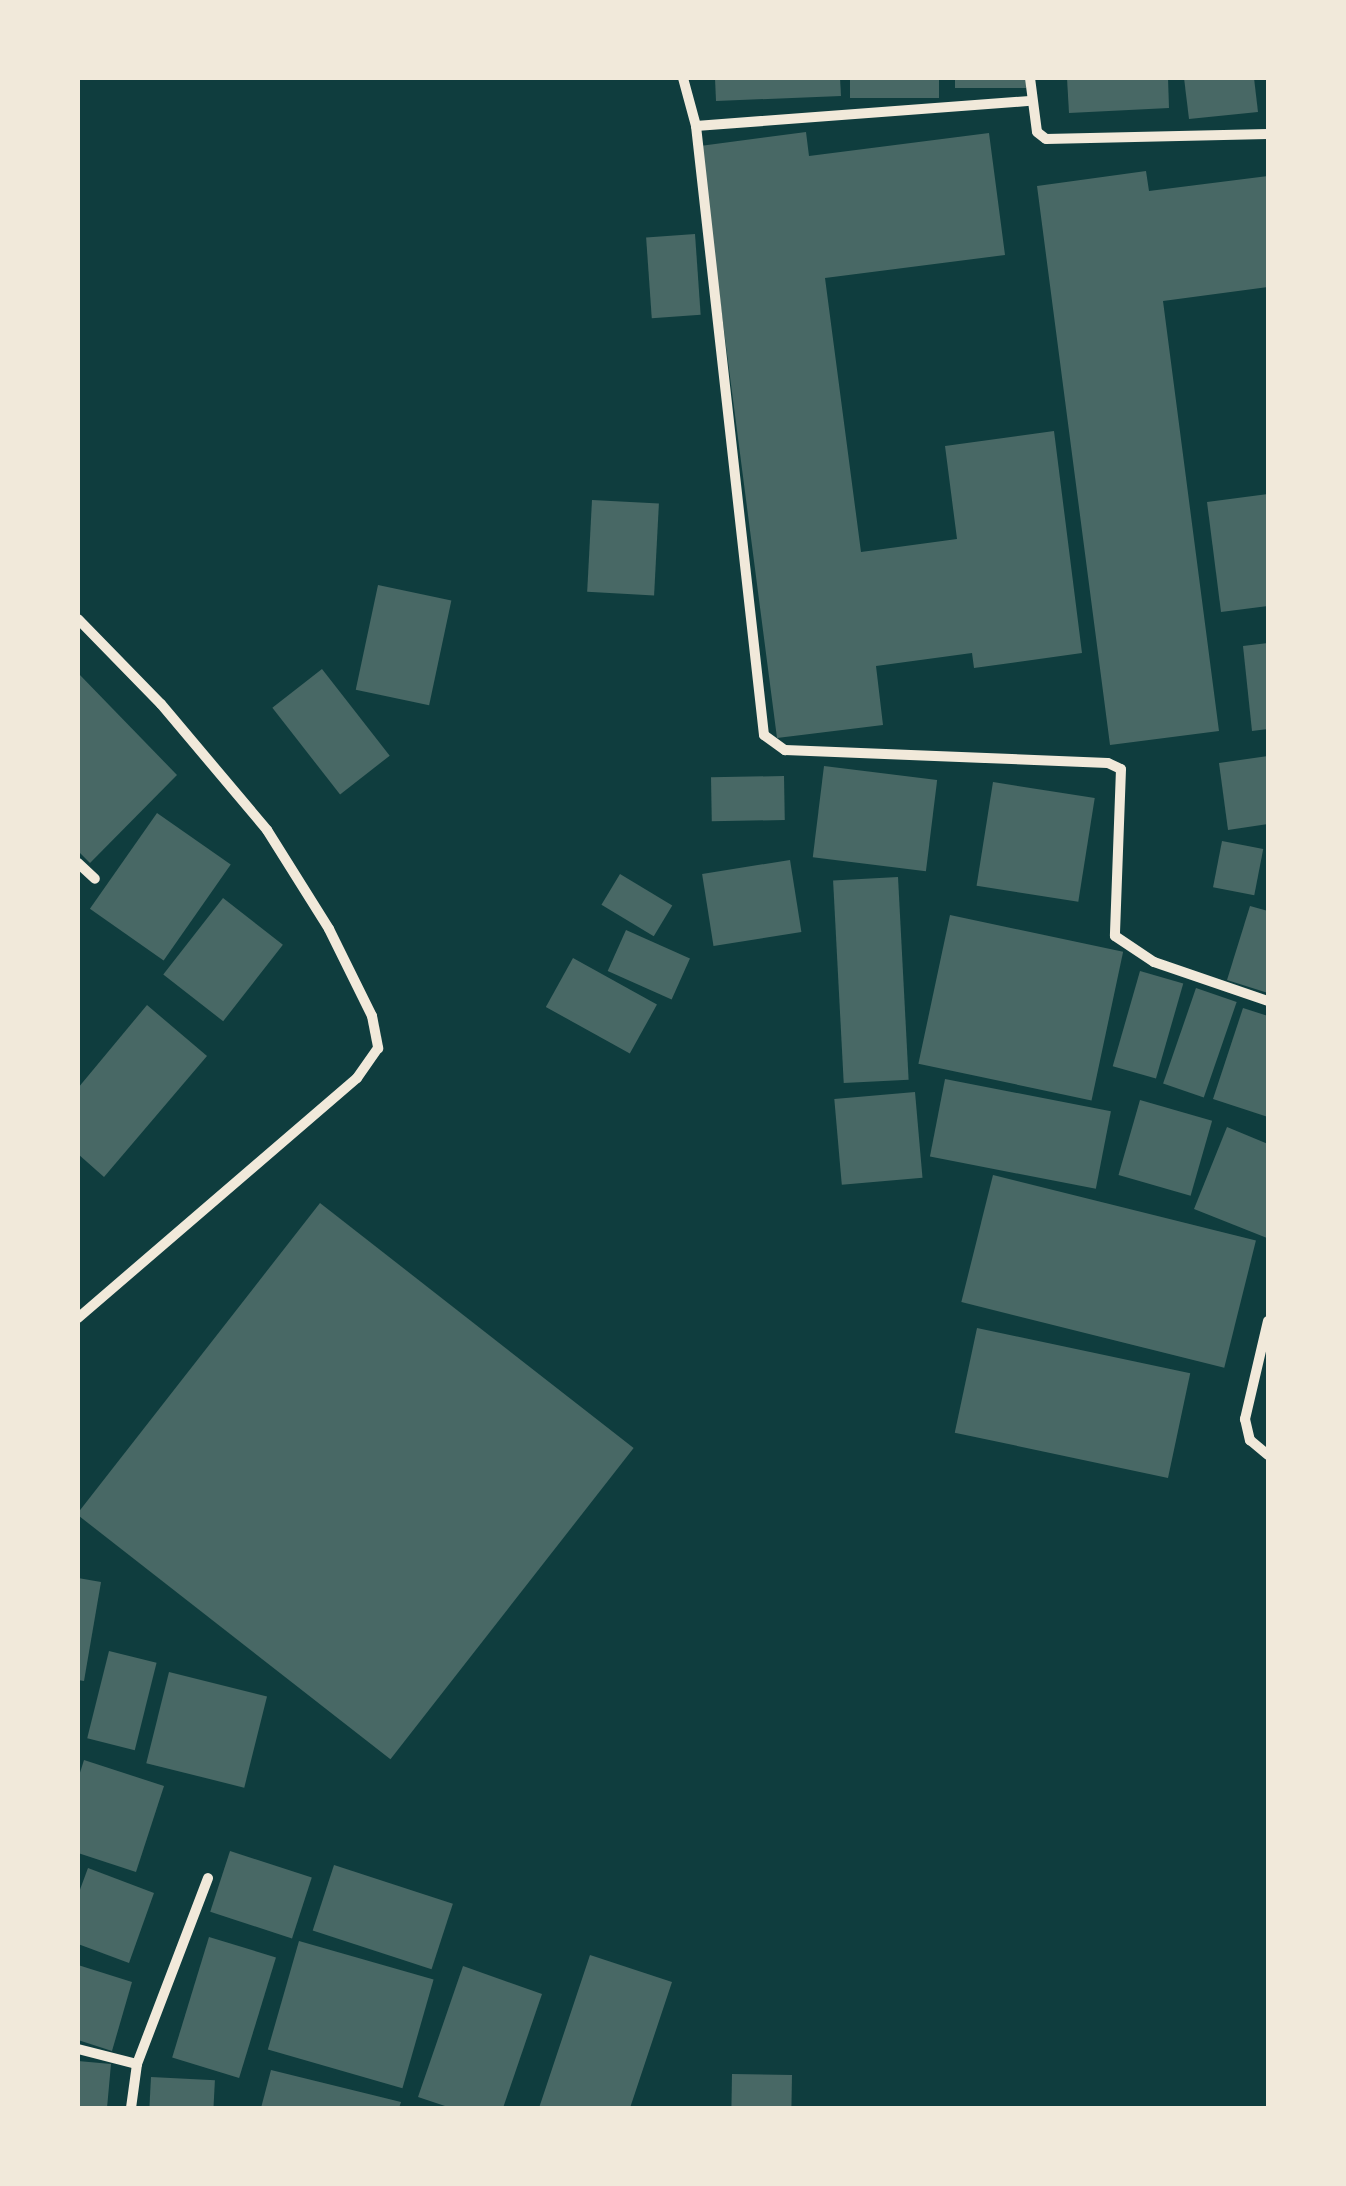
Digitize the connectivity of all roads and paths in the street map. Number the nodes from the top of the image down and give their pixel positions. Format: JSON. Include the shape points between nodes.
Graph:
{"nodes":[{"id":1,"x":683,"y":78,"type":"edge"},
{"id":2,"x":1030,"y":78,"type":"edge"},
{"id":3,"x":1030,"y":100,"type":"junction"},
{"id":4,"x":696,"y":126,"type":"junction"},
{"id":5,"x":1268,"y":134,"type":"edge"},
{"id":6,"x":78,"y":619,"type":"edge"},
{"id":7,"x":78,"y":863,"type":"edge"},
{"id":8,"x":94,"y":878,"type":"dead end"},
{"id":9,"x":1268,"y":1002,"type":"edge"},
{"id":10,"x":78,"y":1318,"type":"edge"},
{"id":11,"x":1268,"y":1321,"type":"edge"},
{"id":12,"x":1268,"y":1455,"type":"edge"},
{"id":13,"x":208,"y":1878,"type":"dead end"},
{"id":14,"x":78,"y":2049,"type":"edge"},
{"id":15,"x":137,"y":2064,"type":"junction"},
{"id":16,"x":131,"y":2108,"type":"edge"}],
"edges":[{"from":1,"to":4,"type":"street"},
{"from":2,"to":3,"type":"street"},
{"from":3,"to":4,"type":"street"},
{"from":3,"to":5,"type":"street","via":[[1037,132],[1058,142]]},
{"from":4,"to":9,"type":"street","via":[[764,735],[785,750],[1108,762],[1121,768],[1115,936],[1154,962]]},
{"from":6,"to":10,"type":"street","via":[[161,704],[267,830],[329,930],[372,1016],[378,1048],[357,1078]]},
{"from":7,"to":8,"type":"street"},
{"from":11,"to":12,"type":"street","via":[[1245,1418],[1250,1440]]},
{"from":13,"to":15,"type":"street"},
{"from":14,"to":15,"type":"street"},
{"from":15,"to":16,"type":"street"}]}
